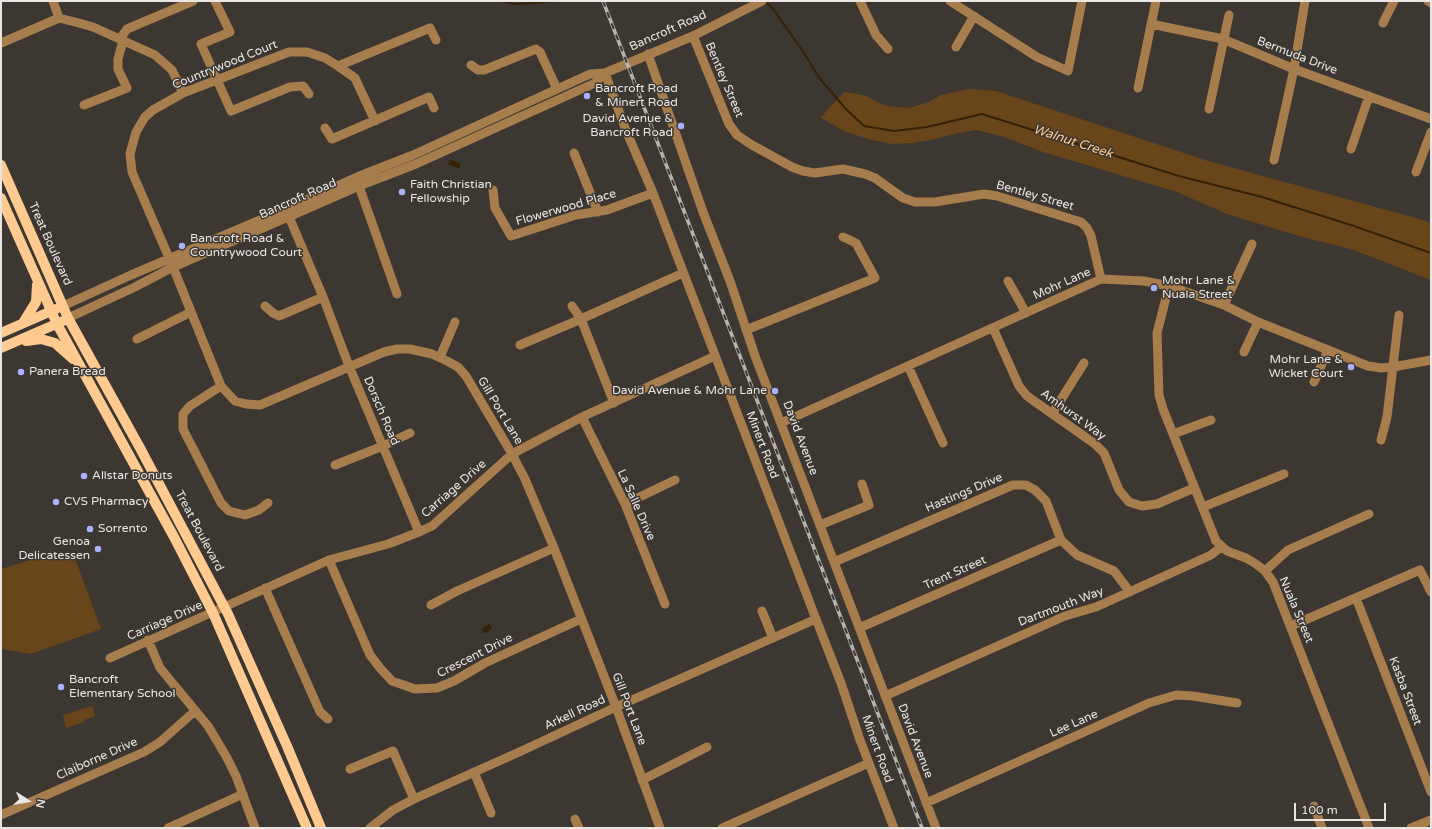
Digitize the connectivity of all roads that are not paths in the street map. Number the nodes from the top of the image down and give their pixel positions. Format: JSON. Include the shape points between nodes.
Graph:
{"nodes":[{"id":1,"x":53,"y":1,"type":"edge"},
{"id":2,"x":194,"y":1,"type":"edge"},
{"id":3,"x":215,"y":1,"type":"edge"},
{"id":4,"x":762,"y":1,"type":"edge"},
{"id":5,"x":860,"y":1,"type":"edge"},
{"id":6,"x":950,"y":1,"type":"edge"},
{"id":7,"x":1082,"y":1,"type":"edge"},
{"id":8,"x":1156,"y":1,"type":"edge"},
{"id":9,"x":1305,"y":1,"type":"edge"},
{"id":10,"x":1394,"y":1,"type":"edge"},
{"id":11,"x":1428,"y":1,"type":"edge"},
{"id":12,"x":1431,"y":3,"type":"edge"},
{"id":13,"x":1229,"y":15,"type":"dead end"},
{"id":14,"x":974,"y":16,"type":"junction"},
{"id":15,"x":59,"y":18,"type":"junction"},
{"id":16,"x":1383,"y":23,"type":"dead end"},
{"id":17,"x":1151,"y":24,"type":"junction"},
{"id":18,"x":693,"y":36,"type":"junction"},
{"id":19,"x":1223,"y":39,"type":"junction"},
{"id":20,"x":122,"y":40,"type":"junction"},
{"id":21,"x":436,"y":40,"type":"dead end"},
{"id":22,"x":1,"y":43,"type":"edge"},
{"id":23,"x":956,"y":47,"type":"dead end"},
{"id":24,"x":888,"y":50,"type":"dead end"},
{"id":25,"x":648,"y":54,"type":"junction"},
{"id":26,"x":471,"y":65,"type":"dead end"},
{"id":27,"x":338,"y":66,"type":"junction"},
{"id":28,"x":1294,"y":69,"type":"junction"},
{"id":29,"x":605,"y":73,"type":"junction"},
{"id":30,"x":217,"y":80,"type":"junction"},
{"id":31,"x":1138,"y":88,"type":"dead end"},
{"id":32,"x":557,"y":89,"type":"junction"},
{"id":33,"x":183,"y":93,"type":"junction"},
{"id":34,"x":309,"y":94,"type":"dead end"},
{"id":35,"x":1369,"y":96,"type":"junction"},
{"id":36,"x":84,"y":105,"type":"dead end"},
{"id":37,"x":434,"y":108,"type":"dead end"},
{"id":38,"x":1209,"y":109,"type":"dead end"},
{"id":39,"x":1431,"y":119,"type":"edge"},
{"id":40,"x":375,"y":121,"type":"junction"},
{"id":41,"x":325,"y":128,"type":"dead end"},
{"id":42,"x":1431,"y":132,"type":"edge"},
{"id":43,"x":1352,"y":149,"type":"dead end"},
{"id":44,"x":574,"y":153,"type":"dead end"},
{"id":45,"x":1274,"y":160,"type":"dead end"},
{"id":46,"x":1,"y":165,"type":"edge"},
{"id":47,"x":1416,"y":172,"type":"dead end"},
{"id":48,"x":359,"y":186,"type":"junction"},
{"id":49,"x":493,"y":190,"type":"dead end"},
{"id":50,"x":652,"y":193,"type":"junction"},
{"id":51,"x":1,"y":198,"type":"edge"},
{"id":52,"x":598,"y":212,"type":"junction"},
{"id":53,"x":288,"y":213,"type":"junction"},
{"id":54,"x":843,"y":236,"type":"dead end"},
{"id":55,"x":1252,"y":244,"type":"dead end"},
{"id":56,"x":172,"y":263,"type":"junction"},
{"id":57,"x":683,"y":273,"type":"junction"},
{"id":58,"x":1101,"y":279,"type":"junction"},
{"id":59,"x":38,"y":281,"type":"junction"},
{"id":60,"x":1008,"y":281,"type":"dead end"},
{"id":61,"x":1169,"y":286,"type":"junction"},
{"id":62,"x":397,"y":294,"type":"dead end"},
{"id":63,"x":323,"y":297,"type":"junction"},
{"id":64,"x":1224,"y":305,"type":"junction"},
{"id":65,"x":63,"y":306,"type":"junction"},
{"id":66,"x":265,"y":306,"type":"dead end"},
{"id":67,"x":572,"y":306,"type":"dead end"},
{"id":68,"x":51,"y":311,"type":"junction"},
{"id":69,"x":191,"y":312,"type":"junction"},
{"id":70,"x":1026,"y":313,"type":"junction"},
{"id":71,"x":1399,"y":315,"type":"dead end"},
{"id":72,"x":68,"y":318,"type":"junction"},
{"id":73,"x":580,"y":319,"type":"junction"},
{"id":74,"x":455,"y":322,"type":"dead end"},
{"id":75,"x":1258,"y":322,"type":"junction"},
{"id":76,"x":23,"y":324,"type":"junction"},
{"id":77,"x":57,"y":324,"type":"junction"},
{"id":78,"x":993,"y":328,"type":"junction"},
{"id":79,"x":746,"y":330,"type":"junction"},
{"id":80,"x":1,"y":333,"type":"edge"},
{"id":81,"x":137,"y":339,"type":"dead end"},
{"id":82,"x":16,"y":342,"type":"junction"},
{"id":83,"x":520,"y":345,"type":"dead end"},
{"id":84,"x":1,"y":348,"type":"edge"},
{"id":85,"x":1328,"y":350,"type":"junction"},
{"id":86,"x":1244,"y":352,"type":"dead end"},
{"id":87,"x":715,"y":356,"type":"junction"},
{"id":88,"x":440,"y":357,"type":"junction"},
{"id":89,"x":1431,"y":360,"type":"edge"},
{"id":90,"x":78,"y":363,"type":"junction"},
{"id":91,"x":1084,"y":363,"type":"dead end"},
{"id":92,"x":349,"y":366,"type":"junction"},
{"id":93,"x":908,"y":366,"type":"junction"},
{"id":94,"x":1393,"y":367,"type":"junction"},
{"id":95,"x":1314,"y":382,"type":"dead end"},
{"id":96,"x":221,"y":386,"type":"junction"},
{"id":97,"x":614,"y":403,"type":"junction"},
{"id":98,"x":1052,"y":414,"type":"junction"},
{"id":99,"x":582,"y":417,"type":"junction"},
{"id":100,"x":1211,"y":420,"type":"dead end"},
{"id":101,"x":781,"y":423,"type":"junction"},
{"id":102,"x":410,"y":433,"type":"dead end"},
{"id":103,"x":1173,"y":434,"type":"junction"},
{"id":104,"x":1381,"y":440,"type":"dead end"},
{"id":105,"x":943,"y":444,"type":"dead end"},
{"id":106,"x":383,"y":446,"type":"junction"},
{"id":107,"x":512,"y":454,"type":"junction"},
{"id":108,"x":335,"y":465,"type":"dead end"},
{"id":109,"x":1284,"y":474,"type":"dead end"},
{"id":110,"x":675,"y":480,"type":"dead end"},
{"id":111,"x":862,"y":484,"type":"dead end"},
{"id":112,"x":1194,"y":488,"type":"junction"},
{"id":113,"x":268,"y":503,"type":"dead end"},
{"id":114,"x":625,"y":504,"type":"junction"},
{"id":115,"x":1203,"y":507,"type":"junction"},
{"id":116,"x":1369,"y":514,"type":"dead end"},
{"id":117,"x":820,"y":525,"type":"junction"},
{"id":118,"x":419,"y":532,"type":"junction"},
{"id":119,"x":1060,"y":540,"type":"junction"},
{"id":120,"x":1221,"y":547,"type":"junction"},
{"id":121,"x":554,"y":548,"type":"junction"},
{"id":122,"x":329,"y":560,"type":"junction"},
{"id":123,"x":834,"y":562,"type":"junction"},
{"id":124,"x":1265,"y":571,"type":"junction"},
{"id":125,"x":265,"y":588,"type":"junction"},
{"id":126,"x":1130,"y":592,"type":"junction"},
{"id":127,"x":1431,"y":592,"type":"edge"},
{"id":128,"x":1356,"y":598,"type":"junction"},
{"id":129,"x":665,"y":604,"type":"dead end"},
{"id":130,"x":431,"y":605,"type":"dead end"},
{"id":131,"x":224,"y":607,"type":"junction"},
{"id":132,"x":762,"y":611,"type":"dead end"},
{"id":133,"x":213,"y":613,"type":"junction"},
{"id":134,"x":816,"y":618,"type":"junction"},
{"id":135,"x":581,"y":619,"type":"junction"},
{"id":136,"x":1291,"y":626,"type":"junction"},
{"id":137,"x":860,"y":628,"type":"junction"},
{"id":138,"x":773,"y":638,"type":"junction"},
{"id":139,"x":148,"y":640,"type":"junction"},
{"id":140,"x":110,"y":658,"type":"dead end"},
{"id":141,"x":885,"y":696,"type":"junction"},
{"id":142,"x":1237,"y":703,"type":"dead end"},
{"id":143,"x":616,"y":707,"type":"junction"},
{"id":144,"x":195,"y":711,"type":"junction"},
{"id":145,"x":328,"y":719,"type":"dead end"},
{"id":146,"x":707,"y":747,"type":"dead end"},
{"id":147,"x":869,"y":763,"type":"junction"},
{"id":148,"x":350,"y":769,"type":"dead end"},
{"id":149,"x":474,"y":772,"type":"junction"},
{"id":150,"x":642,"y":780,"type":"junction"},
{"id":151,"x":1431,"y":792,"type":"edge"},
{"id":152,"x":243,"y":794,"type":"junction"},
{"id":153,"x":414,"y":799,"type":"junction"},
{"id":154,"x":926,"y":803,"type":"junction"},
{"id":155,"x":1314,"y":806,"type":"dead end"},
{"id":156,"x":491,"y":813,"type":"dead end"},
{"id":157,"x":1,"y":814,"type":"edge"},
{"id":158,"x":575,"y":819,"type":"dead end"},
{"id":159,"x":1431,"y":820,"type":"edge"},
{"id":160,"x":168,"y":828,"type":"edge"},
{"id":161,"x":255,"y":828,"type":"edge"},
{"id":162,"x":307,"y":828,"type":"edge"},
{"id":163,"x":321,"y":828,"type":"edge"},
{"id":164,"x":370,"y":828,"type":"edge"},
{"id":165,"x":579,"y":828,"type":"edge"},
{"id":166,"x":660,"y":828,"type":"edge"},
{"id":167,"x":722,"y":828,"type":"edge"},
{"id":168,"x":894,"y":828,"type":"edge"},
{"id":169,"x":936,"y":828,"type":"edge"},
{"id":170,"x":1322,"y":828,"type":"edge"},
{"id":171,"x":1368,"y":828,"type":"edge"},
{"id":172,"x":1411,"y":828,"type":"edge"}],
"edges":[{"from":1,"to":15,"type":"street"},
{"from":2,"to":20,"type":"street","via":[[127,29]]},
{"from":3,"to":30,"type":"street","via":[[230,32],[201,44]]},
{"from":4,"to":18,"type":"street","name":"Bancroft Road"},
{"from":5,"to":24,"type":"street","via":[[876,35]]},
{"from":6,"to":14,"type":"street"},
{"from":7,"to":14,"type":"street","via":[[1068,71],[1037,57]]},
{"from":8,"to":17,"type":"street"},
{"from":9,"to":28,"type":"street"},
{"from":10,"to":16,"type":"street"},
{"from":11,"to":12,"type":"street"},
{"from":13,"to":19,"type":"street"},
{"from":14,"to":23,"type":"street"},
{"from":15,"to":20,"type":"street","via":[[93,27]]},
{"from":15,"to":22,"type":"street"},
{"from":17,"to":19,"type":"street","name":"Bermuda Drive"},
{"from":17,"to":31,"type":"street"},
{"from":18,"to":25,"type":"street","name":"Bancroft Road"},
{"from":18,"to":58,"type":"street","name":"Bentley Street","via":[[729,124],[737,135],[752,145],[803,171],[815,173],[843,169],[865,174],[903,198],[915,202],[931,203],[984,194],[1081,222],[1091,236]]},
{"from":19,"to":28,"type":"street","name":"Bermuda Drive"},
{"from":19,"to":38,"type":"street"},
{"from":20,"to":33,"type":"street","via":[[166,63]]},
{"from":20,"to":36,"type":"street","via":[[118,68],[127,88]]},
{"from":21,"to":27,"type":"street","via":[[430,28]]},
{"from":25,"to":29,"type":"street","name":"Bancroft Road"},
{"from":25,"to":79,"type":"street","name":"David Avenue"},
{"from":26,"to":32,"type":"street","via":[[478,70],[484,70],[536,49],[540,52]]},
{"from":27,"to":30,"type":"street","name":"Countrywood Court","via":[[308,52],[289,52]]},
{"from":27,"to":40,"type":"street","name":"Countrywood Court","via":[[355,78]]},
{"from":28,"to":35,"type":"street","name":"Bermuda Drive"},
{"from":28,"to":45,"type":"street"},
{"from":29,"to":32,"type":"street","name":"Bancroft Road","via":[[590,74]]},
{"from":29,"to":48,"type":"street","name":"Bancroft Road","via":[[595,83],[583,89],[416,164]]},
{"from":29,"to":50,"type":"street","name":"Minert Road"},
{"from":30,"to":33,"type":"street","name":"Countrywood Court"},
{"from":30,"to":34,"type":"street","via":[[231,111],[290,87],[303,86]]},
{"from":32,"to":53,"type":"street","name":"Bancroft Road","via":[[413,155],[357,177]]},
{"from":33,"to":56,"type":"street","name":"Countrywood Court","via":[[145,117],[136,132],[130,154],[132,172]]},
{"from":35,"to":39,"type":"street","name":"Bermuda Drive"},
{"from":35,"to":43,"type":"street"},
{"from":37,"to":40,"type":"street","via":[[429,97]]},
{"from":40,"to":41,"type":"street","via":[[332,139]]},
{"from":42,"to":47,"type":"street"},
{"from":44,"to":52,"type":"street"},
{"from":46,"to":65,"type":"main road","name":"Treat Boulevard"},
{"from":48,"to":53,"type":"street","name":"Bancroft Road"},
{"from":48,"to":62,"type":"street"},
{"from":49,"to":52,"type":"street","name":"Flowerwood Place","via":[[495,208],[512,236],[576,215]]},
{"from":50,"to":52,"type":"street","name":"Flowerwood Place"},
{"from":50,"to":57,"type":"street","name":"Minert Road"},
{"from":51,"to":59,"type":"main road","name":"Treat Boulevard"},
{"from":53,"to":56,"type":"street","name":"Bancroft Road"},
{"from":53,"to":63,"type":"street","name":"Dorsch Road"},
{"from":54,"to":79,"type":"street","via":[[856,243],[875,278]]},
{"from":55,"to":64,"type":"street"},
{"from":56,"to":65,"type":"street","name":"Bancroft Road"},
{"from":56,"to":69,"type":"street","name":"Gill Port Lane"},
{"from":56,"to":72,"type":"street","name":"Bancroft Road","via":[[135,287]]},
{"from":57,"to":73,"type":"street"},
{"from":57,"to":87,"type":"street","name":"Minert Road"},
{"from":58,"to":61,"type":"street","name":"Mohr Lane","via":[[1144,281]]},
{"from":58,"to":70,"type":"street","name":"Mohr Lane"},
{"from":59,"to":68,"type":"main road","name":"Treat Boulevard"},
{"from":59,"to":76,"type":"main road","via":[[36,303]]},
{"from":60,"to":70,"type":"street"},
{"from":61,"to":64,"type":"street","name":"Mohr Lane"},
{"from":61,"to":103,"type":"street","via":[[1157,333],[1159,395]]},
{"from":63,"to":66,"type":"street","via":[[279,316]]},
{"from":63,"to":92,"type":"street","name":"Dorsch Road"},
{"from":64,"to":75,"type":"street","name":"Mohr Lane"},
{"from":65,"to":68,"type":"main road","name":"Bancroft Road"},
{"from":65,"to":72,"type":"main road","name":"Treat Boulevard"},
{"from":67,"to":73,"type":"street"},
{"from":68,"to":76,"type":"main road","name":"Bancroft Road"},
{"from":68,"to":77,"type":"main road","name":"Treat Boulevard"},
{"from":69,"to":81,"type":"street"},
{"from":69,"to":96,"type":"street","name":"Gill Port Lane"},
{"from":70,"to":78,"type":"street","name":"Mohr Lane"},
{"from":71,"to":94,"type":"street"},
{"from":72,"to":77,"type":"main road","name":"Bancroft Road"},
{"from":72,"to":131,"type":"main road","name":"Treat Boulevard"},
{"from":73,"to":83,"type":"street"},
{"from":73,"to":97,"type":"street"},
{"from":74,"to":88,"type":"street"},
{"from":75,"to":85,"type":"street","name":"Mohr Lane"},
{"from":75,"to":86,"type":"street"},
{"from":76,"to":80,"type":"main road","name":"Bancroft Road"},
{"from":77,"to":82,"type":"main road","name":"Bancroft Road"},
{"from":77,"to":90,"type":"main road","name":"Treat Boulevard"},
{"from":78,"to":93,"type":"street","name":"Mohr Lane"},
{"from":78,"to":98,"type":"street","name":"Amhurst Way","via":[[1019,386],[1027,396]]},
{"from":79,"to":101,"type":"street","name":"David Avenue"},
{"from":82,"to":84,"type":"main road","name":"Bancroft Road"},
{"from":82,"to":90,"type":"main road","via":[[48,340]]},
{"from":85,"to":94,"type":"street","name":"Mohr Lane","via":[[1368,366]]},
{"from":85,"to":95,"type":"street"},
{"from":87,"to":97,"type":"street","name":"Carriage Drive"},
{"from":87,"to":134,"type":"street","name":"Minert Road"},
{"from":88,"to":92,"type":"street","name":"Gill Port Lane","via":[[421,350],[397,349]]},
{"from":88,"to":107,"type":"street","name":"Gill Port Lane","via":[[466,376]]},
{"from":89,"to":94,"type":"street","name":"Mohr Lane"},
{"from":90,"to":133,"type":"main road","name":"Treat Boulevard"},
{"from":91,"to":98,"type":"street"},
{"from":92,"to":96,"type":"street","name":"Gill Port Lane","via":[[260,405],[235,401]]},
{"from":92,"to":106,"type":"street","name":"Dorsch Road"},
{"from":93,"to":101,"type":"street","name":"Mohr Lane"},
{"from":93,"to":105,"type":"street"},
{"from":94,"to":104,"type":"street","via":[[1387,417]]},
{"from":96,"to":113,"type":"street","via":[[190,406],[183,414],[183,429],[221,503],[229,511],[244,515],[259,510]]},
{"from":97,"to":99,"type":"street","name":"Carriage Drive"},
{"from":98,"to":112,"type":"street","name":"Amhurst Way","via":[[1104,453],[1119,490],[1129,502],[1142,506],[1157,504]]},
{"from":99,"to":107,"type":"street","name":"Carriage Drive"},
{"from":99,"to":114,"type":"street","name":"La Salle Drive"},
{"from":100,"to":103,"type":"street"},
{"from":101,"to":117,"type":"street","name":"David Avenue"},
{"from":102,"to":106,"type":"street"},
{"from":103,"to":112,"type":"street"},
{"from":106,"to":108,"type":"street"},
{"from":106,"to":118,"type":"street","name":"Dorsch Road"},
{"from":107,"to":118,"type":"street","name":"Carriage Drive","via":[[432,526]]},
{"from":107,"to":121,"type":"street","name":"Gill Port Lane"},
{"from":109,"to":115,"type":"street"},
{"from":110,"to":114,"type":"street"},
{"from":111,"to":117,"type":"street","via":[[869,505]]},
{"from":112,"to":115,"type":"street"},
{"from":114,"to":129,"type":"street","name":"La Salle Drive"},
{"from":115,"to":120,"type":"street","via":[[1216,541]]},
{"from":116,"to":124,"type":"street","via":[[1288,550]]},
{"from":117,"to":123,"type":"street","name":"David Avenue"},
{"from":118,"to":122,"type":"street","name":"Carriage Drive","via":[[388,544]]},
{"from":119,"to":123,"type":"street","name":"Hastings Drive","via":[[1046,501],[1026,485],[1012,485]]},
{"from":119,"to":126,"type":"street","name":"Hastings Drive","via":[[1077,555],[1114,571]]},
{"from":119,"to":137,"type":"street","name":"Trent Street"},
{"from":120,"to":124,"type":"street","name":"Nuala Street","via":[[1246,558]]},
{"from":120,"to":126,"type":"street","name":"Dartmouth Way","via":[[1211,555]]},
{"from":121,"to":130,"type":"street"},
{"from":121,"to":135,"type":"street","name":"Gill Port Lane"},
{"from":122,"to":125,"type":"street","name":"Carriage Drive"},
{"from":122,"to":135,"type":"street","name":"Crescent Drive","via":[[370,655],[392,681],[415,689],[437,688]]},
{"from":123,"to":137,"type":"street","name":"David Avenue"},
{"from":124,"to":136,"type":"street","name":"Nuala Street","via":[[1276,588]]},
{"from":125,"to":131,"type":"street","name":"Carriage Drive"},
{"from":125,"to":145,"type":"street","via":[[320,712]]},
{"from":126,"to":141,"type":"street","name":"Dartmouth Way","via":[[1096,607],[1065,616]]},
{"from":127,"to":128,"type":"street","via":[[1420,570]]},
{"from":128,"to":136,"type":"street"},
{"from":128,"to":151,"type":"street","name":"Kasba Street"},
{"from":131,"to":133,"type":"street","name":"Carriage Drive"},
{"from":131,"to":163,"type":"main road","name":"Treat Boulevard"},
{"from":132,"to":138,"type":"street"},
{"from":133,"to":139,"type":"street","name":"Carriage Drive"},
{"from":133,"to":162,"type":"main road","name":"Treat Boulevard"},
{"from":134,"to":138,"type":"street","name":"Arkell Road"},
{"from":134,"to":147,"type":"street","name":"Minert Road"},
{"from":135,"to":143,"type":"street","name":"Gill Port Lane"},
{"from":136,"to":171,"type":"street","name":"Nuala Street"},
{"from":137,"to":141,"type":"street","name":"David Avenue"},
{"from":138,"to":143,"type":"street","name":"Arkell Road"},
{"from":139,"to":140,"type":"street","name":"Carriage Drive"},
{"from":139,"to":144,"type":"street","via":[[160,668]]},
{"from":141,"to":154,"type":"street","name":"David Avenue"},
{"from":142,"to":154,"type":"street","name":"Lee Lane","via":[[1176,695],[1150,703]]},
{"from":143,"to":149,"type":"street","name":"Arkell Road"},
{"from":143,"to":150,"type":"street","name":"Gill Port Lane"},
{"from":144,"to":152,"type":"street","via":[[208,726],[223,751]]},
{"from":144,"to":157,"type":"street","name":"Claiborne Drive","via":[[160,742],[144,752]]},
{"from":146,"to":150,"type":"street"},
{"from":147,"to":167,"type":"street"},
{"from":147,"to":168,"type":"street","name":"Minert Road"},
{"from":148,"to":153,"type":"street","via":[[393,751]]},
{"from":149,"to":153,"type":"street","name":"Arkell Road"},
{"from":149,"to":156,"type":"street"},
{"from":150,"to":166,"type":"street","name":"Gill Port Lane"},
{"from":152,"to":160,"type":"street"},
{"from":152,"to":161,"type":"street"},
{"from":153,"to":164,"type":"street","name":"Arkell Road","via":[[393,810]]},
{"from":154,"to":169,"type":"street","name":"David Avenue"},
{"from":155,"to":170,"type":"street"},
{"from":158,"to":165,"type":"street"},
{"from":159,"to":172,"type":"street"}]}
